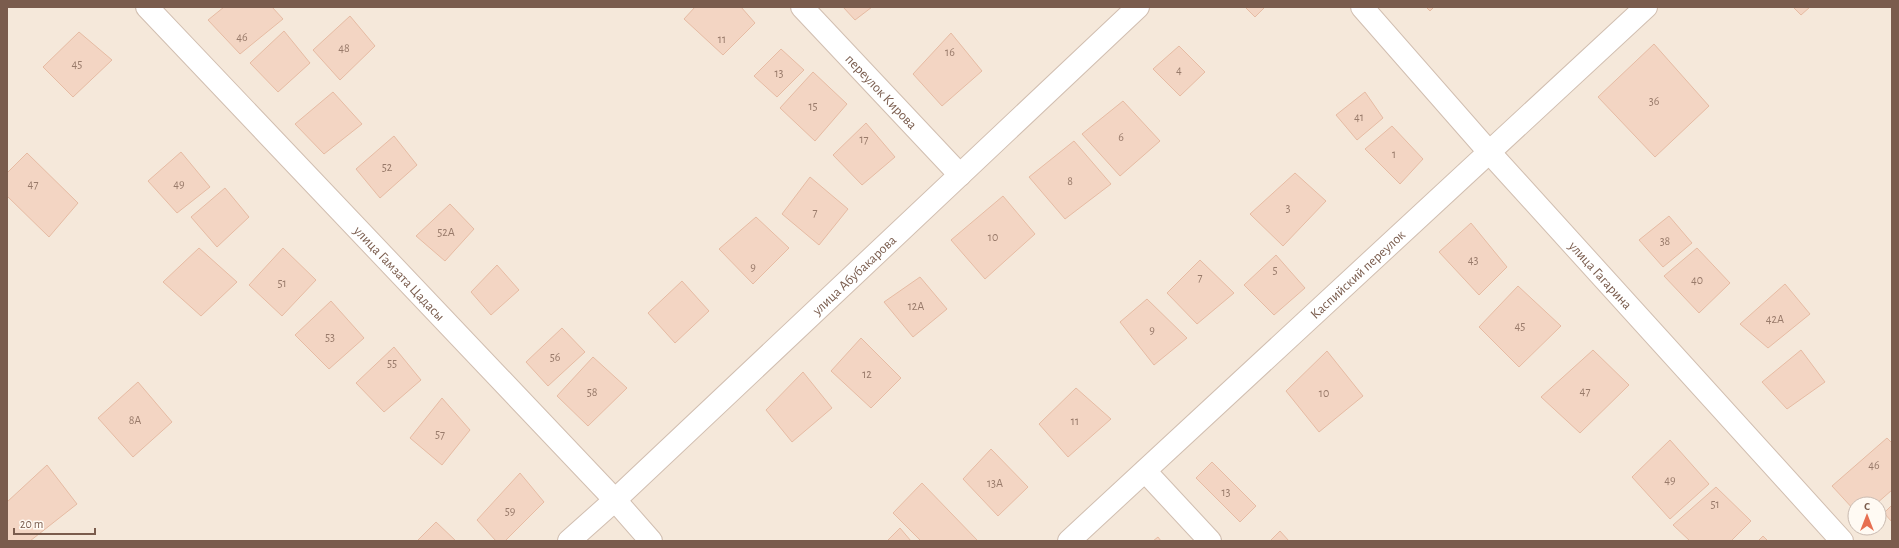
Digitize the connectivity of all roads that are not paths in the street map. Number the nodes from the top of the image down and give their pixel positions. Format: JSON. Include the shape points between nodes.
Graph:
{"nodes":[{"id":1,"x":147,"y":7,"type":"edge"},
{"id":2,"x":802,"y":7,"type":"edge"},
{"id":3,"x":1138,"y":7,"type":"edge"},
{"id":4,"x":1362,"y":7,"type":"edge"},
{"id":5,"x":1646,"y":7,"type":"edge"},
{"id":6,"x":1490,"y":153,"type":"junction"},
{"id":7,"x":960,"y":176,"type":"junction"},
{"id":8,"x":1145,"y":471,"type":"junction"},
{"id":9,"x":615,"y":500,"type":"junction"},
{"id":10,"x":569,"y":541,"type":"edge"},
{"id":11,"x":652,"y":541,"type":"edge"},
{"id":12,"x":1069,"y":541,"type":"edge"},
{"id":13,"x":1210,"y":541,"type":"edge"},
{"id":14,"x":1842,"y":541,"type":"edge"}],
"edges":[{"from":1,"to":9,"type":"street","name":"улица Гамзата Цадасы"},
{"from":2,"to":7,"type":"street","name":"переулок Кирова"},
{"from":3,"to":7,"type":"street","name":"улица Абубакарова"},
{"from":4,"to":6,"type":"street","name":"улица Гагарина"},
{"from":5,"to":6,"type":"street","name":"Каспийский переулок"},
{"from":6,"to":8,"type":"street","name":"Каспийский переулок"},
{"from":6,"to":14,"type":"street","name":"улица Гагарина"},
{"from":7,"to":9,"type":"street","name":"улица Абубакарова"},
{"from":8,"to":12,"type":"street","name":"Каспийский переулок"},
{"from":8,"to":13,"type":"street"},
{"from":9,"to":10,"type":"street","name":"улица Абубакарова"},
{"from":9,"to":11,"type":"street","name":"улица Гамзата Цадасы"}]}
